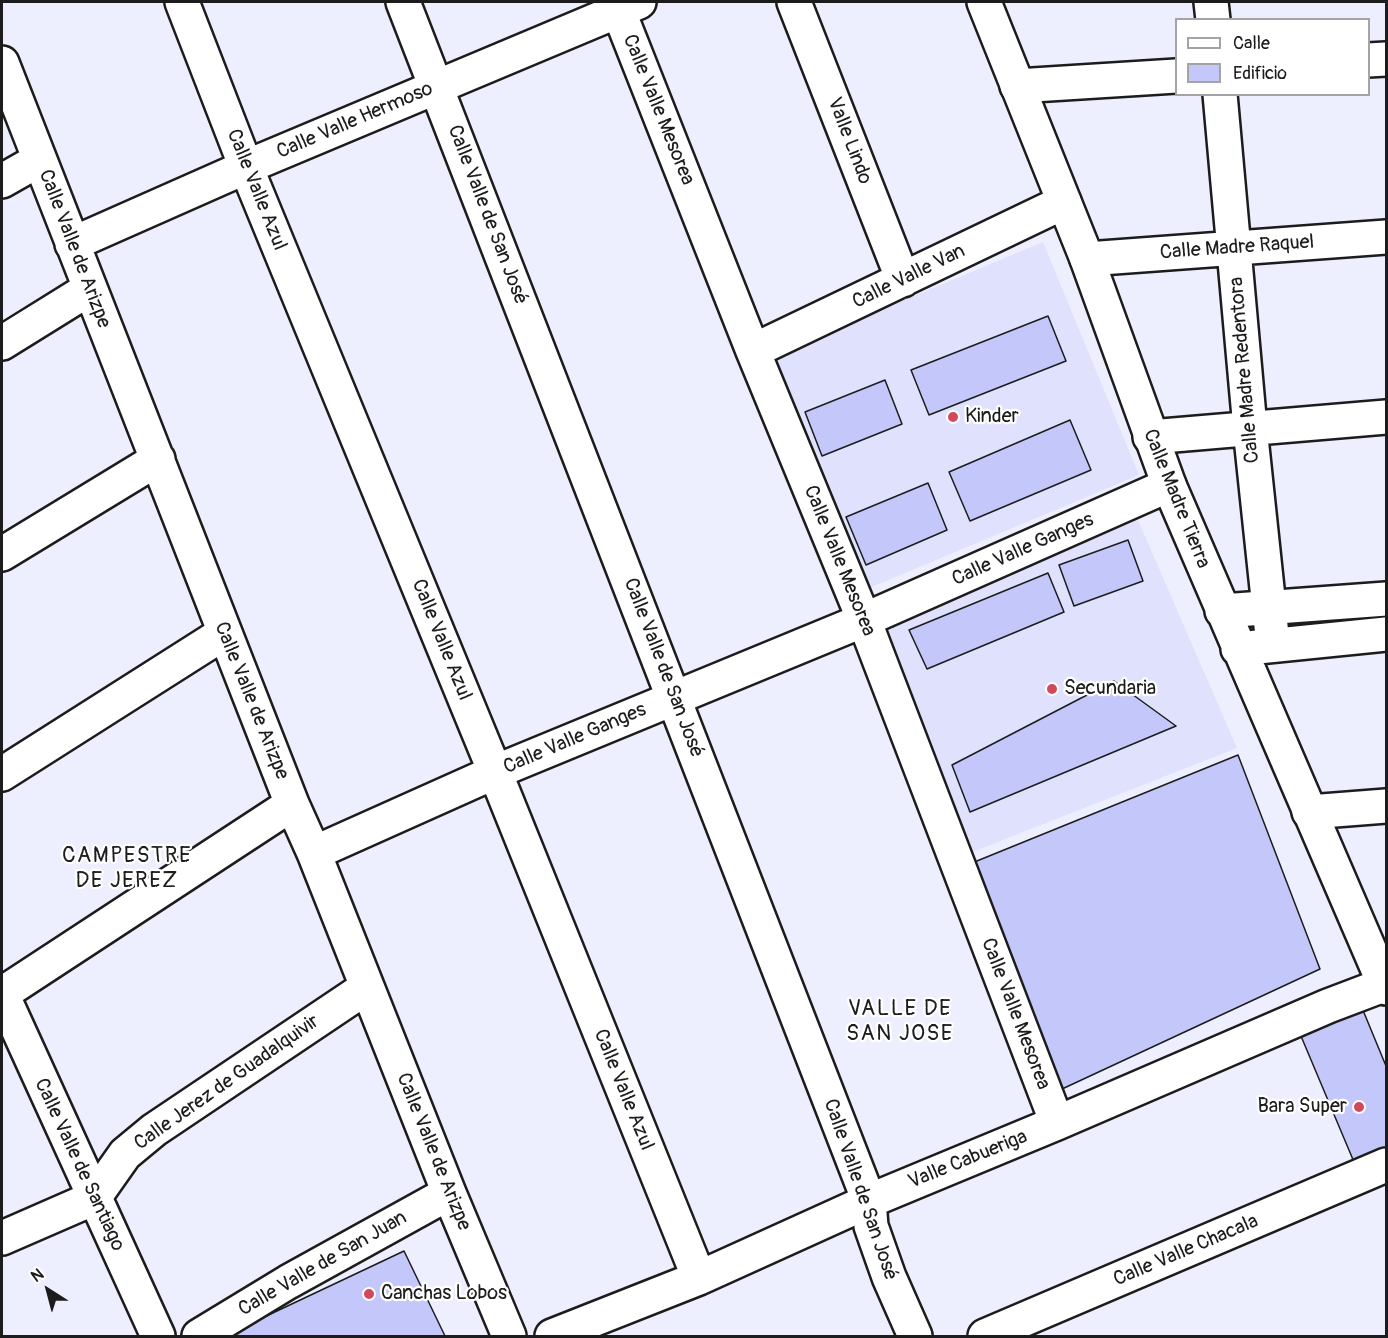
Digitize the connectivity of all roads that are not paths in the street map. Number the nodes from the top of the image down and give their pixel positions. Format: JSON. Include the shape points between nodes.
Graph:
{"nodes":[{"id":1,"x":182,"y":2,"type":"edge"},
{"id":2,"x":403,"y":2,"type":"edge"},
{"id":3,"x":794,"y":2,"type":"edge"},
{"id":4,"x":984,"y":2,"type":"edge"},
{"id":5,"x":1211,"y":2,"type":"edge"},
{"id":6,"x":624,"y":5,"type":"edge"},
{"id":7,"x":1213,"y":18,"type":"edge"},
{"id":8,"x":1386,"y":59,"type":"edge"},
{"id":9,"x":1370,"y":60,"type":"edge"},
{"id":10,"x":2,"y":63,"type":"edge"},
{"id":11,"x":1175,"y":76,"type":"edge"},
{"id":12,"x":437,"y":86,"type":"junction"},
{"id":13,"x":1017,"y":86,"type":"junction"},
{"id":14,"x":1220,"y":96,"type":"edge"},
{"id":15,"x":39,"y":160,"type":"junction"},
{"id":16,"x":246,"y":167,"type":"junction"},
{"id":17,"x":2,"y":181,"type":"edge"},
{"id":18,"x":1064,"y":202,"type":"junction"},
{"id":19,"x":1386,"y":237,"type":"edge"},
{"id":20,"x":72,"y":244,"type":"junction"},
{"id":21,"x":1234,"y":249,"type":"junction"},
{"id":22,"x":1087,"y":259,"type":"junction"},
{"id":23,"x":903,"y":280,"type":"junction"},
{"id":24,"x":89,"y":288,"type":"junction"},
{"id":25,"x":2,"y":343,"type":"edge"},
{"id":26,"x":753,"y":351,"type":"junction"},
{"id":27,"x":1386,"y":417,"type":"edge"},
{"id":28,"x":1250,"y":428,"type":"junction"},
{"id":29,"x":1150,"y":437,"type":"junction"},
{"id":30,"x":158,"y":459,"type":"junction"},
{"id":31,"x":1169,"y":485,"type":"junction"},
{"id":32,"x":2,"y":554,"type":"edge"},
{"id":33,"x":1386,"y":599,"type":"edge"},
{"id":34,"x":1268,"y":609,"type":"junction"},
{"id":35,"x":1222,"y":611,"type":"junction"},
{"id":36,"x":864,"y":620,"type":"junction"},
{"id":37,"x":224,"y":633,"type":"junction"},
{"id":38,"x":1386,"y":634,"type":"edge"},
{"id":39,"x":1273,"y":645,"type":"junction"},
{"id":40,"x":1238,"y":649,"type":"junction"},
{"id":41,"x":674,"y":698,"type":"junction"},
{"id":42,"x":495,"y":772,"type":"junction"},
{"id":43,"x":2,"y":774,"type":"edge"},
{"id":44,"x":292,"y":804,"type":"junction"},
{"id":45,"x":1386,"y":806,"type":"edge"},
{"id":46,"x":1309,"y":812,"type":"junction"},
{"id":47,"x":314,"y":854,"type":"junction"},
{"id":48,"x":1386,"y":985,"type":"edge"},
{"id":49,"x":367,"y":987,"type":"junction"},
{"id":50,"x":2,"y":994,"type":"edge"},
{"id":51,"x":1057,"y":1123,"type":"junction"},
{"id":52,"x":1386,"y":1165,"type":"edge"},
{"id":53,"x":449,"y":1193,"type":"junction"},
{"id":54,"x":94,"y":1197,"type":"junction"},
{"id":55,"x":869,"y":1201,"type":"junction"},
{"id":56,"x":2,"y":1238,"type":"edge"},
{"id":57,"x":699,"y":1278,"type":"junction"},
{"id":58,"x":158,"y":1336,"type":"edge"},
{"id":59,"x":199,"y":1336,"type":"edge"},
{"id":60,"x":508,"y":1336,"type":"edge"},
{"id":61,"x":552,"y":1336,"type":"edge"},
{"id":62,"x":915,"y":1336,"type":"edge"},
{"id":63,"x":985,"y":1336,"type":"edge"}],
"edges":[{"from":1,"to":16,"type":"street","name":"Calle Valle Azul"},
{"from":2,"to":12,"type":"street","name":"Calle Valle de San José"},
{"from":3,"to":23,"type":"street","name":"Valle Lindo"},
{"from":4,"to":13,"type":"street","name":"Calle Madre Tierra"},
{"from":5,"to":7,"type":"street"},
{"from":6,"to":12,"type":"street","name":"Calle Valle Hermoso"},
{"from":6,"to":26,"type":"street","name":"Calle Valle Mesorea"},
{"from":8,"to":9,"type":"street"},
{"from":10,"to":15,"type":"street","name":"Calle Valle de Arizpe"},
{"from":11,"to":13,"type":"street"},
{"from":12,"to":16,"type":"street","name":"Calle Valle Hermoso"},
{"from":12,"to":41,"type":"street","name":"Calle Valle de San José"},
{"from":13,"to":18,"type":"street","name":"Calle Madre Tierra"},
{"from":14,"to":21,"type":"street","name":"Calle Madre Redentora"},
{"from":15,"to":17,"type":"street"},
{"from":15,"to":20,"type":"street","name":"Calle Valle de Arizpe"},
{"from":16,"to":20,"type":"street","name":"Calle Valle Hermoso"},
{"from":16,"to":42,"type":"street","name":"Calle Valle Azul"},
{"from":18,"to":22,"type":"street","name":"Calle Madre Tierra"},
{"from":18,"to":23,"type":"street","name":"Calle Valle Van"},
{"from":19,"to":21,"type":"street","name":"Calle Madre Raquel"},
{"from":20,"to":24,"type":"street","name":"Calle Valle de Arizpe"},
{"from":21,"to":22,"type":"street","name":"Calle Madre Raquel"},
{"from":21,"to":28,"type":"street","name":"Calle Madre Redentora"},
{"from":22,"to":29,"type":"street","name":"Calle Madre Tierra"},
{"from":23,"to":26,"type":"street","name":"Calle Valle Van"},
{"from":24,"to":25,"type":"street"},
{"from":24,"to":30,"type":"street","name":"Calle Valle de Arizpe"},
{"from":26,"to":36,"type":"street","name":"Calle Valle Mesorea"},
{"from":27,"to":28,"type":"street"},
{"from":28,"to":29,"type":"street"},
{"from":28,"to":34,"type":"street","name":"Calle Madre Redentora"},
{"from":29,"to":31,"type":"street","name":"Calle Madre Tierra"},
{"from":30,"to":32,"type":"street"},
{"from":30,"to":37,"type":"street","name":"Calle Valle de Arizpe"},
{"from":31,"to":35,"type":"street","name":"Calle Madre Tierra"},
{"from":31,"to":36,"type":"street","name":"Calle Valle Ganges"},
{"from":33,"to":34,"type":"street"},
{"from":34,"to":35,"type":"street"},
{"from":34,"to":39,"type":"street","name":"Calle Madre Redentora"},
{"from":35,"to":40,"type":"street","name":"Calle Madre Tierra"},
{"from":36,"to":41,"type":"street","name":"Calle Valle Ganges"},
{"from":36,"to":51,"type":"street","name":"Calle Valle Mesorea"},
{"from":37,"to":43,"type":"street"},
{"from":37,"to":44,"type":"street","name":"Calle Valle de Arizpe"},
{"from":38,"to":39,"type":"street"},
{"from":39,"to":40,"type":"street"},
{"from":40,"to":46,"type":"street","name":"Calle Madre Tierra"},
{"from":41,"to":42,"type":"street","name":"Calle Valle Ganges"},
{"from":41,"to":55,"type":"street","name":"Calle Valle de San José"},
{"from":42,"to":47,"type":"street","name":"Calle Valle Ganges"},
{"from":42,"to":57,"type":"street","name":"Calle Valle Azul"},
{"from":44,"to":47,"type":"street","name":"Calle Valle de Arizpe"},
{"from":44,"to":50,"type":"street"},
{"from":45,"to":46,"type":"street"},
{"from":46,"to":48,"type":"street","name":"Calle Madre Tierra"},
{"from":47,"to":49,"type":"street","name":"Calle Valle de Arizpe"},
{"from":48,"to":51,"type":"street","name":"Valle Cabueriga","via":[[1328,1006]]},
{"from":49,"to":53,"type":"street","name":"Calle Valle de Arizpe"},
{"from":49,"to":54,"type":"street","name":"Calle Jerez de Guadalquivir","via":[[154,1130],[124,1154]]},
{"from":50,"to":54,"type":"street","name":"Calle Valle de Santiago"},
{"from":51,"to":55,"type":"street","name":"Valle Cabueriga"},
{"from":52,"to":63,"type":"street","name":"Calle Valle Chacala"},
{"from":53,"to":59,"type":"street","name":"Calle Valle de San Juan"},
{"from":53,"to":60,"type":"street","name":"Calle Valle de Arizpe"},
{"from":54,"to":56,"type":"street"},
{"from":54,"to":58,"type":"street","name":"Calle Valle de Santiago"},
{"from":55,"to":57,"type":"street","name":"Valle Cabueriga"},
{"from":55,"to":62,"type":"street","name":"Calle Valle de San José","via":[[871,1226]]},
{"from":57,"to":61,"type":"street","name":"Valle Cabueriga"}]}
